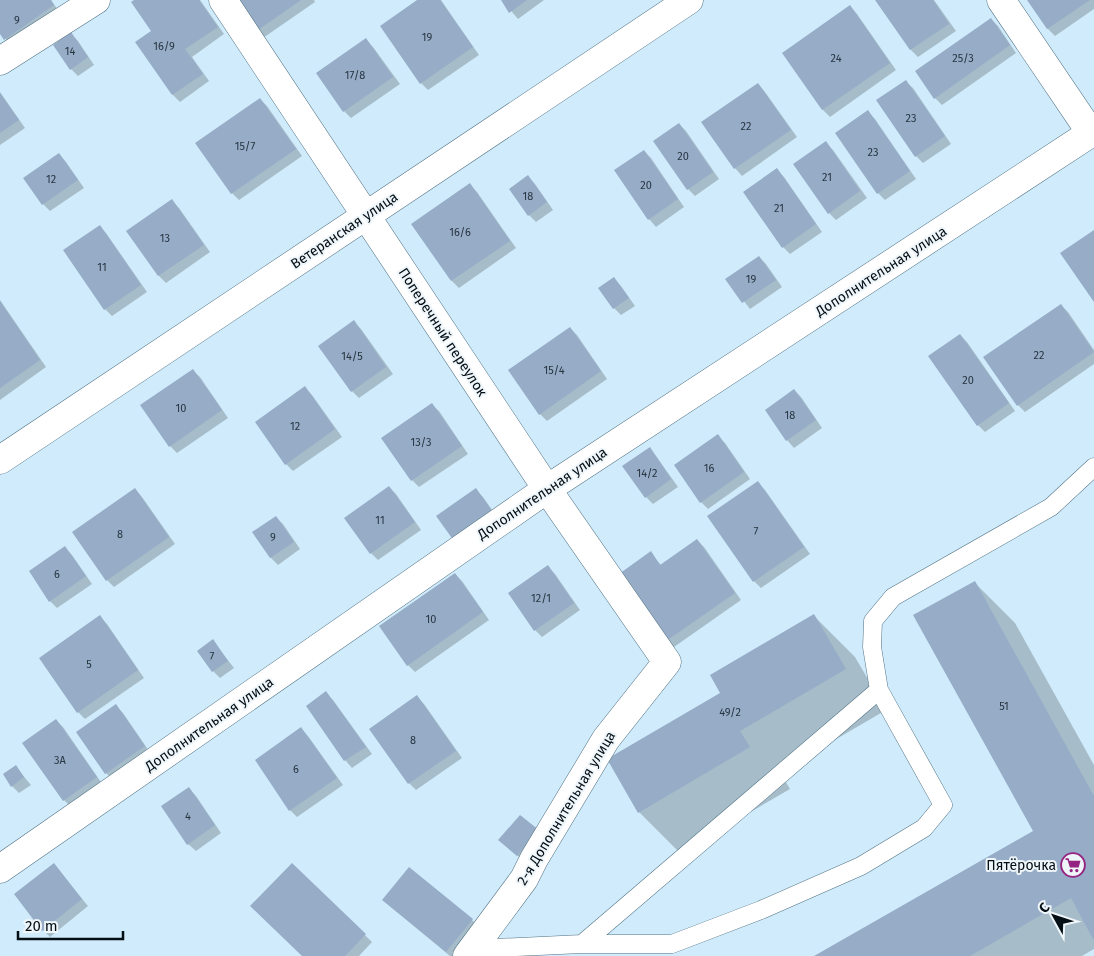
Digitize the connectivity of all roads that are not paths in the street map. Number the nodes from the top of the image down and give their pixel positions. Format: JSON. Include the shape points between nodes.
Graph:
{"nodes":[{"id":1,"x":96,"y":0,"type":"edge"},
{"id":2,"x":223,"y":0,"type":"edge"},
{"id":3,"x":689,"y":0,"type":"edge"},
{"id":4,"x":1001,"y":0,"type":"edge"},
{"id":5,"x":0,"y":61,"type":"edge"},
{"id":6,"x":1093,"y":134,"type":"edge"},
{"id":7,"x":366,"y":215,"type":"junction"},
{"id":8,"x":0,"y":460,"type":"edge"},
{"id":9,"x":1092,"y":474,"type":"edge"},
{"id":10,"x":547,"y":489,"type":"junction"},
{"id":11,"x":667,"y":662,"type":"joint"},
{"id":12,"x":879,"y":690,"type":"junction"},
{"id":13,"x":0,"y":869,"type":"edge"},
{"id":14,"x":582,"y":944,"type":"junction"},
{"id":15,"x":470,"y":953,"type":"edge"}],
"edges":[{"from":1,"to":5,"type":"street"},
{"from":2,"to":7,"type":"street","name":"Поперечный переулок"},
{"from":3,"to":7,"type":"street","name":"Ветеранская улица"},
{"from":4,"to":6,"type":"street"},
{"from":6,"to":10,"type":"street","name":"Дополнительная улица"},
{"from":7,"to":8,"type":"street","name":"Ветеранская улица"},
{"from":7,"to":10,"type":"street","name":"Поперечный переулок"},
{"from":9,"to":12,"type":"lane","via":[[1051,507],[893,597],[873,621],[872,647]]},
{"from":10,"to":11,"type":"street","name":"Поперечный переулок"},
{"from":10,"to":13,"type":"street","name":"Дополнительная улица"},
{"from":11,"to":15,"type":"street","name":"2-я Дополнительная улица","via":[[606,739],[524,880]]},
{"from":12,"to":14,"type":"lane"},
{"from":12,"to":14,"type":"lane","via":[[943,805],[924,828],[861,866],[762,910],[672,944]]},
{"from":14,"to":15,"type":"lane"}]}
